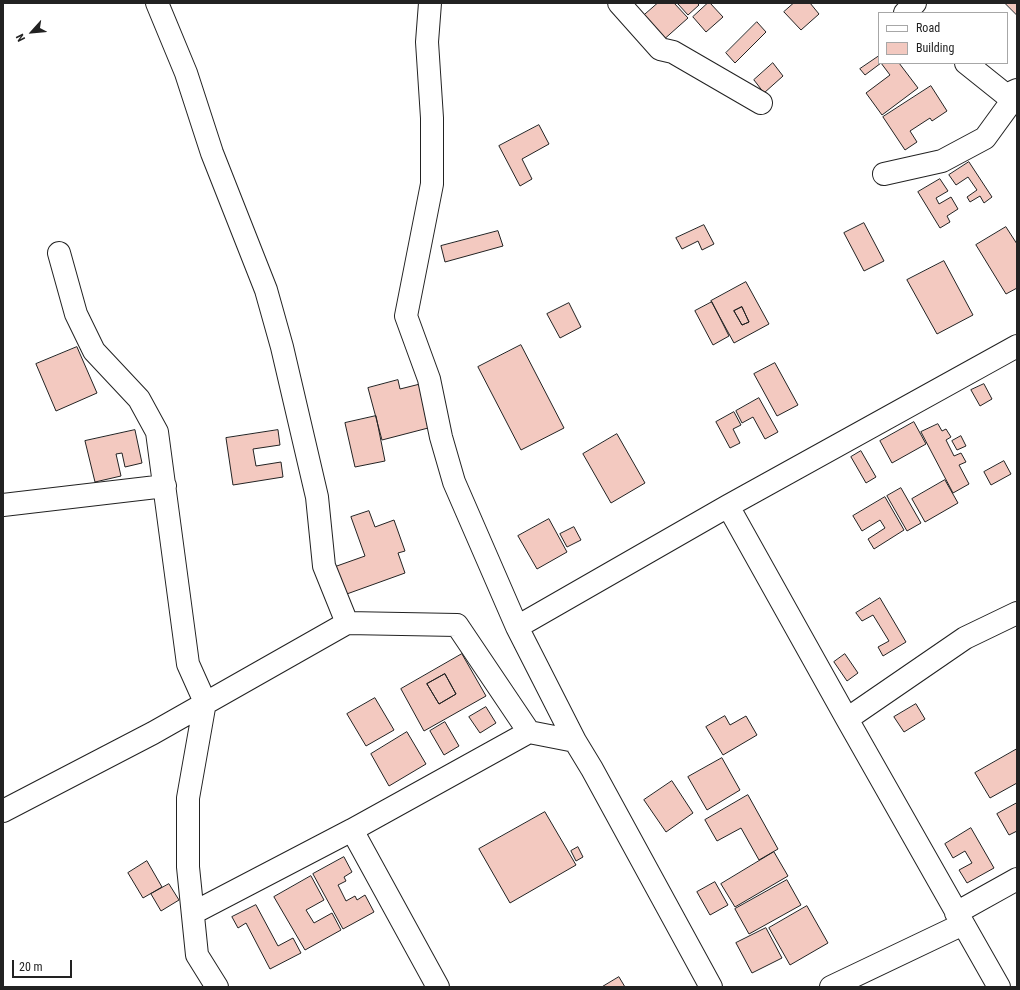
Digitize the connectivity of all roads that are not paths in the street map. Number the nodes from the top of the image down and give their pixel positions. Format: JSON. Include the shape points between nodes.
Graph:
{"nodes":[{"id":1,"x":157,"y":3,"type":"edge"},
{"id":2,"x":430,"y":3,"type":"edge"},
{"id":3,"x":619,"y":3,"type":"edge"},
{"id":4,"x":915,"y":3,"type":"edge"},
{"id":5,"x":906,"y":12,"type":"edge"},
{"id":6,"x":967,"y":64,"type":"edge"},
{"id":7,"x":1017,"y":90,"type":"edge"},
{"id":8,"x":1017,"y":94,"type":"edge"},
{"id":9,"x":761,"y":103,"type":"dead end"},
{"id":10,"x":884,"y":174,"type":"dead end"},
{"id":11,"x":59,"y":253,"type":"dead end"},
{"id":12,"x":1017,"y":346,"type":"edge"},
{"id":13,"x":165,"y":486,"type":"junction"},
{"id":14,"x":3,"y":505,"type":"edge"},
{"id":15,"x":728,"y":506,"type":"junction"},
{"id":16,"x":1017,"y":613,"type":"edge"},
{"id":17,"x":347,"y":623,"type":"junction"},
{"id":18,"x":517,"y":626,"type":"junction"},
{"id":19,"x":205,"y":702,"type":"junction"},
{"id":20,"x":847,"y":719,"type":"junction"},
{"id":21,"x":529,"y":732,"type":"junction"},
{"id":22,"x":575,"y":741,"type":"junction"},
{"id":23,"x":3,"y":811,"type":"edge"},
{"id":24,"x":352,"y":830,"type":"junction"},
{"id":25,"x":1017,"y":879,"type":"edge"},
{"id":26,"x":193,"y":914,"type":"junction"},
{"id":27,"x":958,"y":919,"type":"junction"},
{"id":28,"x":217,"y":987,"type":"edge"},
{"id":29,"x":438,"y":987,"type":"edge"},
{"id":30,"x":711,"y":987,"type":"edge"},
{"id":31,"x":831,"y":987,"type":"edge"},
{"id":32,"x":999,"y":987,"type":"edge"}],
"edges":[{"from":1,"to":17,"type":"street","via":[[186,73],[212,153],[266,290],[317,497],[324,566]]},
{"from":2,"to":18,"type":"street","via":[[427,42],[432,118],[432,184],[406,316],[429,379],[454,482]]},
{"from":3,"to":9,"type":"street","via":[[660,49],[673,52]]},
{"from":4,"to":5,"type":"street"},
{"from":6,"to":7,"type":"street","via":[[1006,95]]},
{"from":8,"to":10,"type":"street","via":[[986,138],[942,161]]},
{"from":11,"to":13,"type":"street","via":[[76,314],[94,352],[139,399],[157,432]]},
{"from":12,"to":15,"type":"street"},
{"from":13,"to":14,"type":"street"},
{"from":13,"to":19,"type":"street","via":[[188,664]]},
{"from":15,"to":18,"type":"street"},
{"from":15,"to":20,"type":"street"},
{"from":16,"to":20,"type":"street","via":[[966,638]]},
{"from":17,"to":19,"type":"street"},
{"from":17,"to":21,"type":"street","via":[[457,625]]},
{"from":18,"to":22,"type":"street"},
{"from":19,"to":23,"type":"street","via":[[153,733]]},
{"from":19,"to":26,"type":"street","via":[[188,798],[188,867]]},
{"from":20,"to":27,"type":"street"},
{"from":21,"to":22,"type":"street"},
{"from":21,"to":24,"type":"street"},
{"from":22,"to":30,"type":"street"},
{"from":24,"to":26,"type":"street"},
{"from":24,"to":29,"type":"street"},
{"from":25,"to":27,"type":"street"},
{"from":26,"to":28,"type":"street","via":[[197,955]]},
{"from":27,"to":31,"type":"street"},
{"from":27,"to":32,"type":"street"}]}
